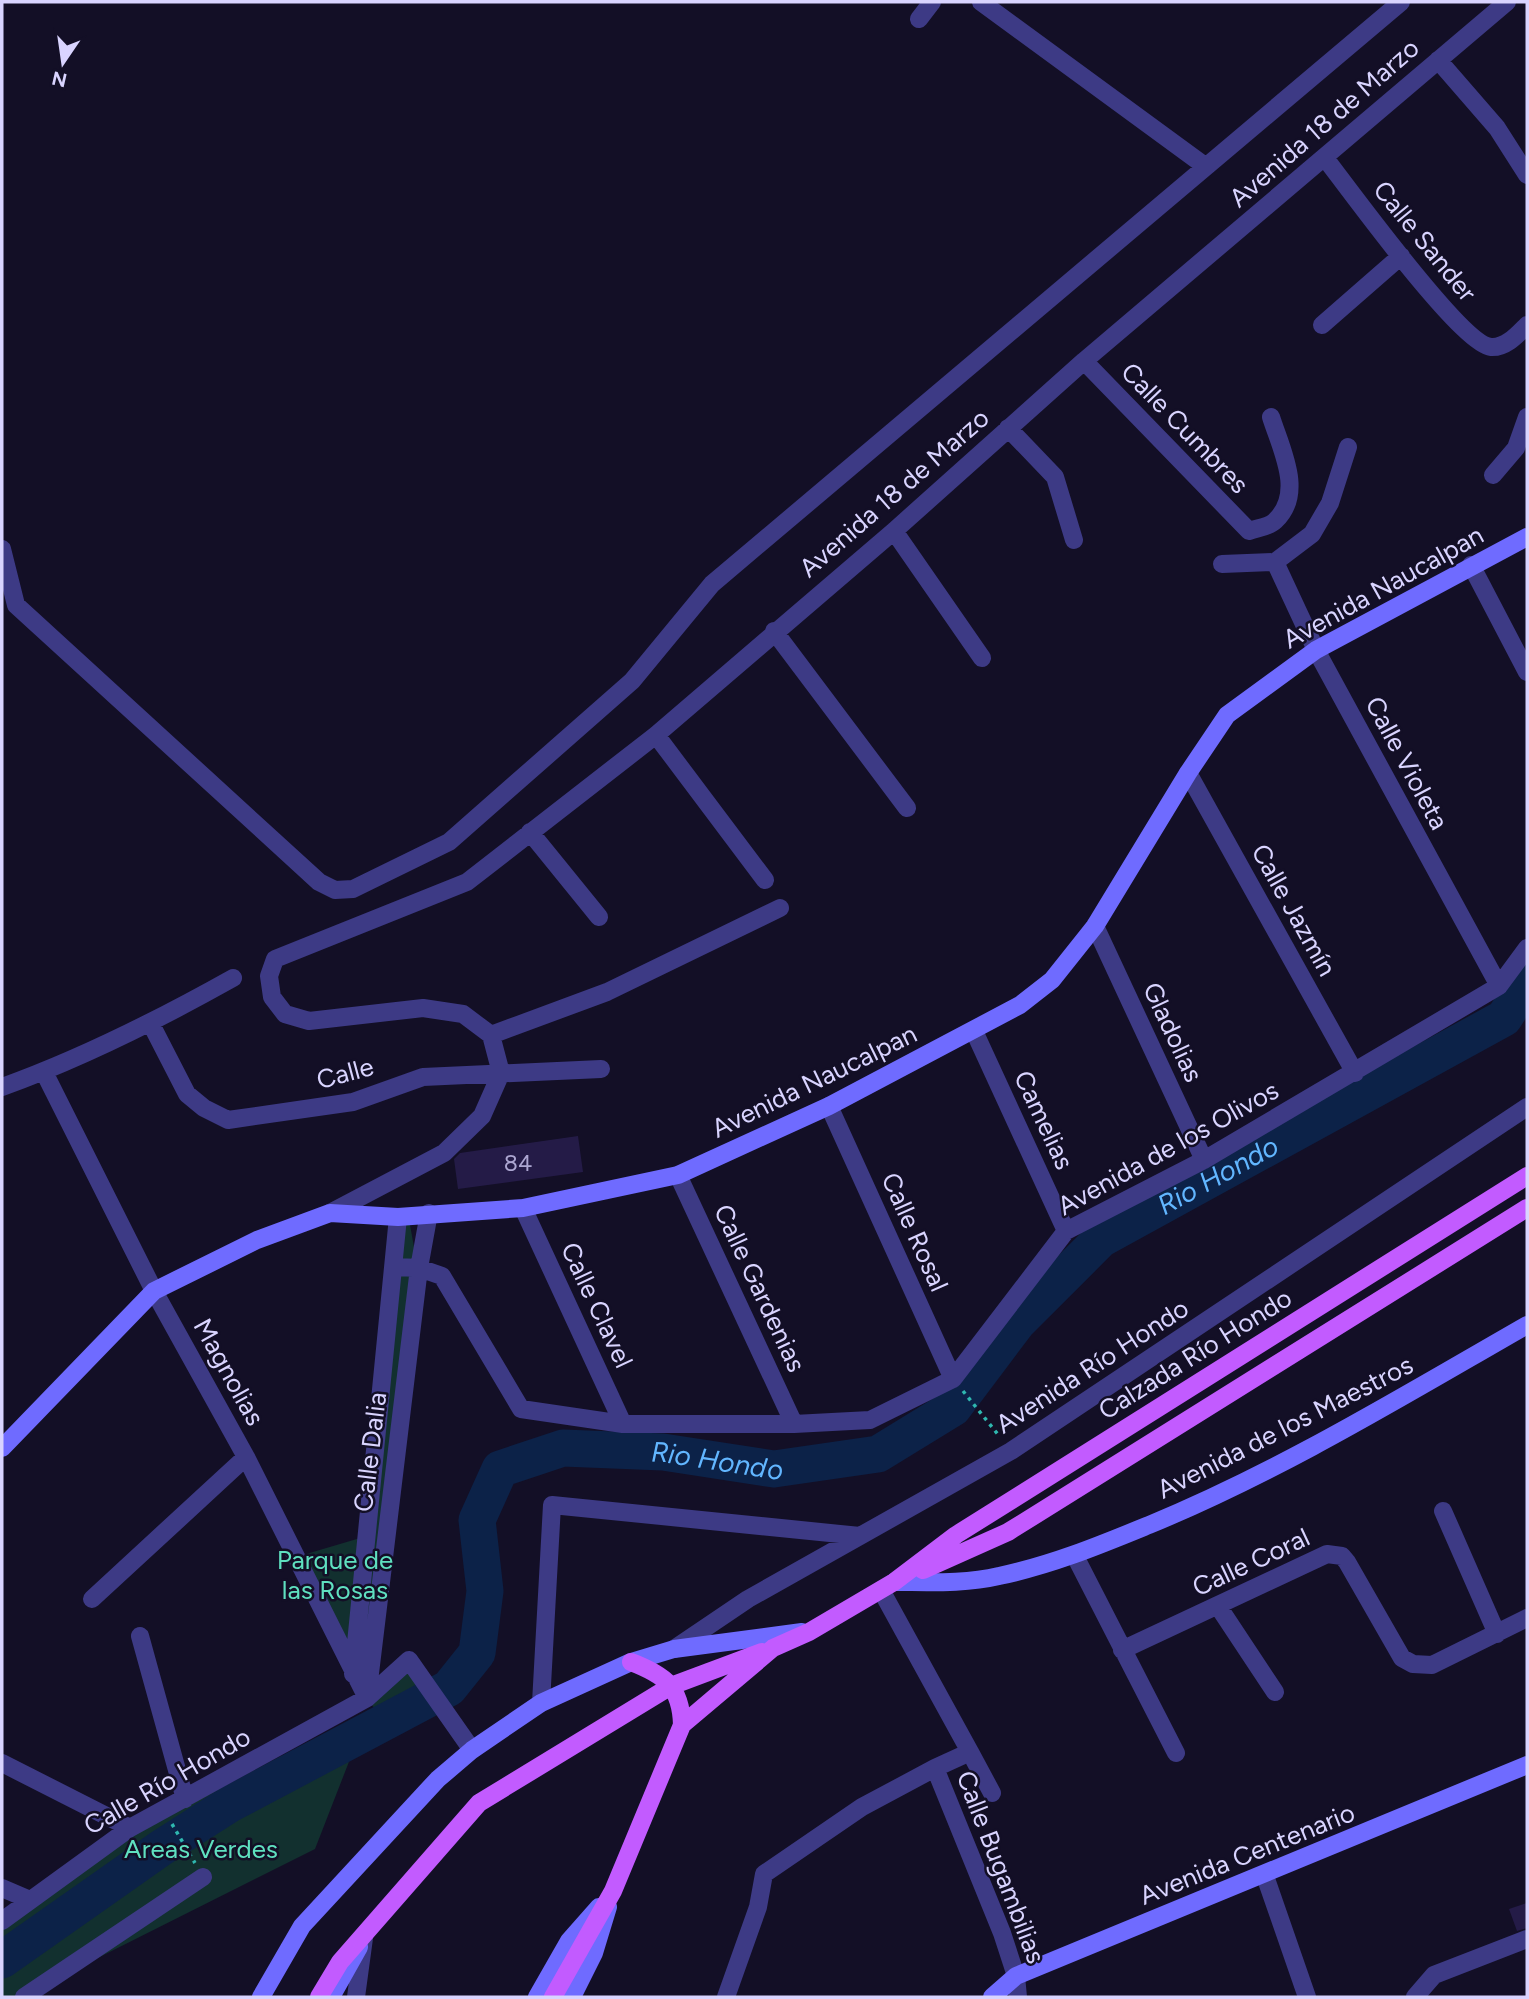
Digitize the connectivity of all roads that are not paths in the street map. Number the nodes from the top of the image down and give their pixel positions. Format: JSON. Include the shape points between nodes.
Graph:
{"nodes":[{"id":1,"x":932,"y":2,"type":"edge"},
{"id":2,"x":981,"y":2,"type":"edge"},
{"id":3,"x":1401,"y":2,"type":"edge"},
{"id":4,"x":1507,"y":2,"type":"edge"},
{"id":5,"x":919,"y":19,"type":"dead end"},
{"id":6,"x":1438,"y":60,"type":"junction"},
{"id":7,"x":1325,"y":158,"type":"junction"},
{"id":8,"x":1205,"y":166,"type":"junction"},
{"id":9,"x":1527,"y":175,"type":"edge"},
{"id":10,"x":1401,"y":256,"type":"junction"},
{"id":11,"x":1322,"y":325,"type":"dead end"},
{"id":12,"x":1527,"y":325,"type":"edge"},
{"id":13,"x":1084,"y":361,"type":"junction"},
{"id":14,"x":1271,"y":416,"type":"dead end"},
{"id":15,"x":1527,"y":417,"type":"edge"},
{"id":16,"x":1008,"y":428,"type":"junction"},
{"id":17,"x":1348,"y":447,"type":"dead end"},
{"id":18,"x":1493,"y":475,"type":"dead end"},
{"id":19,"x":894,"y":531,"type":"junction"},
{"id":20,"x":1527,"y":537,"type":"edge"},
{"id":21,"x":1074,"y":540,"type":"dead end"},
{"id":22,"x":2,"y":549,"type":"edge"},
{"id":23,"x":1275,"y":562,"type":"junction"},
{"id":24,"x":1222,"y":564,"type":"dead end"},
{"id":25,"x":1471,"y":565,"type":"junction"},
{"id":26,"x":774,"y":631,"type":"junction"},
{"id":27,"x":1316,"y":650,"type":"junction"},
{"id":28,"x":982,"y":658,"type":"dead end"},
{"id":29,"x":1527,"y":671,"type":"edge"},
{"id":30,"x":656,"y":735,"type":"junction"},
{"id":31,"x":1188,"y":773,"type":"junction"},
{"id":32,"x":907,"y":808,"type":"dead end"},
{"id":33,"x":530,"y":832,"type":"junction"},
{"id":34,"x":765,"y":880,"type":"dead end"},
{"id":35,"x":780,"y":908,"type":"dead end"},
{"id":36,"x":599,"y":917,"type":"dead end"},
{"id":37,"x":1095,"y":926,"type":"junction"},
{"id":38,"x":1527,"y":948,"type":"edge"},
{"id":39,"x":233,"y":978,"type":"dead end"},
{"id":40,"x":1499,"y":986,"type":"junction"},
{"id":41,"x":151,"y":1024,"type":"junction"},
{"id":42,"x":974,"y":1031,"type":"junction"},
{"id":43,"x":491,"y":1035,"type":"junction"},
{"id":44,"x":601,"y":1069,"type":"dead end"},
{"id":45,"x":44,"y":1072,"type":"junction"},
{"id":46,"x":501,"y":1073,"type":"junction"},
{"id":47,"x":1355,"y":1073,"type":"junction"},
{"id":48,"x":2,"y":1087,"type":"edge"},
{"id":49,"x":829,"y":1106,"type":"junction"},
{"id":50,"x":1527,"y":1107,"type":"edge"},
{"id":51,"x":1204,"y":1160,"type":"junction"},
{"id":52,"x":678,"y":1175,"type":"junction"},
{"id":53,"x":1527,"y":1176,"type":"edge"},
{"id":54,"x":523,"y":1208,"type":"junction"},
{"id":55,"x":1527,"y":1208,"type":"edge"},
{"id":56,"x":330,"y":1213,"type":"junction"},
{"id":57,"x":429,"y":1213,"type":"junction"},
{"id":58,"x":398,"y":1217,"type":"junction"},
{"id":59,"x":1066,"y":1231,"type":"junction"},
{"id":60,"x":395,"y":1266,"type":"junction"},
{"id":61,"x":419,"y":1268,"type":"junction"},
{"id":62,"x":155,"y":1291,"type":"junction"},
{"id":63,"x":1527,"y":1325,"type":"edge"},
{"id":64,"x":955,"y":1381,"type":"junction"},
{"id":65,"x":622,"y":1424,"type":"junction"},
{"id":66,"x":794,"y":1424,"type":"junction"},
{"id":67,"x":2,"y":1448,"type":"edge"},
{"id":68,"x":246,"y":1457,"type":"junction"},
{"id":69,"x":374,"y":1465,"type":"junction"},
{"id":70,"x":395,"y":1466,"type":"junction"},
{"id":71,"x":1443,"y":1511,"type":"dead end"},
{"id":72,"x":860,"y":1536,"type":"junction"},
{"id":73,"x":1075,"y":1556,"type":"junction"},
{"id":74,"x":888,"y":1586,"type":"junction"},
{"id":75,"x":92,"y":1599,"type":"dead end"},
{"id":76,"x":1218,"y":1606,"type":"junction"},
{"id":77,"x":1527,"y":1618,"type":"edge"},
{"id":78,"x":809,"y":1632,"type":"junction"},
{"id":79,"x":1497,"y":1633,"type":"junction"},
{"id":80,"x":140,"y":1636,"type":"dead end"},
{"id":81,"x":773,"y":1648,"type":"junction"},
{"id":82,"x":674,"y":1650,"type":"junction"},
{"id":83,"x":1122,"y":1650,"type":"junction"},
{"id":84,"x":631,"y":1662,"type":"junction"},
{"id":85,"x":353,"y":1675,"type":"junction"},
{"id":86,"x":671,"y":1686,"type":"junction"},
{"id":87,"x":1275,"y":1692,"type":"dead end"},
{"id":88,"x":367,"y":1698,"type":"junction"},
{"id":89,"x":541,"y":1703,"type":"junction"},
{"id":90,"x":682,"y":1725,"type":"junction"},
{"id":91,"x":472,"y":1750,"type":"junction"},
{"id":92,"x":970,"y":1752,"type":"junction"},
{"id":93,"x":1175,"y":1753,"type":"dead end"},
{"id":94,"x":2,"y":1763,"type":"edge"},
{"id":95,"x":1527,"y":1765,"type":"edge"},
{"id":96,"x":935,"y":1768,"type":"junction"},
{"id":97,"x":992,"y":1793,"type":"dead end"},
{"id":98,"x":185,"y":1799,"type":"junction"},
{"id":99,"x":130,"y":1828,"type":"junction"},
{"id":100,"x":199,"y":1870,"type":"road end"},
{"id":101,"x":1265,"y":1876,"type":"junction"},
{"id":102,"x":2,"y":1888,"type":"edge"},
{"id":103,"x":613,"y":1891,"type":"junction"},
{"id":104,"x":30,"y":1900,"type":"junction"},
{"id":105,"x":2,"y":1921,"type":"edge"},
{"id":106,"x":363,"y":1938,"type":"junction"},
{"id":107,"x":1527,"y":1939,"type":"edge"},
{"id":108,"x":1016,"y":1976,"type":"junction"},
{"id":109,"x":561,"y":1994,"type":"edge"},
{"id":110,"x":24,"y":1997,"type":"edge"},
{"id":111,"x":261,"y":1997,"type":"edge"},
{"id":112,"x":319,"y":1997,"type":"edge"},
{"id":113,"x":331,"y":1997,"type":"edge"},
{"id":114,"x":356,"y":1997,"type":"edge"},
{"id":115,"x":537,"y":1997,"type":"edge"},
{"id":116,"x":726,"y":1997,"type":"edge"},
{"id":117,"x":992,"y":1997,"type":"edge"},
{"id":118,"x":1018,"y":1997,"type":"edge"},
{"id":119,"x":1307,"y":1997,"type":"edge"},
{"id":120,"x":1415,"y":1997,"type":"edge"}],
"edges":[{"from":1,"to":5,"type":"street"},
{"from":2,"to":8,"type":"street"},
{"from":3,"to":8,"type":"street"},
{"from":4,"to":6,"type":"street","name":"Avenida 18 de Marzo"},
{"from":6,"to":7,"type":"street","name":"Avenida 18 de Marzo"},
{"from":6,"to":9,"type":"street","via":[[1497,128]]},
{"from":7,"to":10,"type":"street","name":"Calle Sander"},
{"from":7,"to":13,"type":"street","name":"Avenida 18 de Marzo"},
{"from":8,"to":22,"type":"street","via":[[712,584],[632,681],[449,842],[353,889],[335,890],[319,883],[16,605]]},
{"from":10,"to":11,"type":"street"},
{"from":10,"to":12,"type":"street","name":"Calle Sander","via":[[1473,339],[1492,347],[1510,342]]},
{"from":13,"to":14,"type":"street","name":"Calle Cumbres","via":[[1249,531],[1273,523],[1287,505],[1292,484]]},
{"from":13,"to":16,"type":"street","name":"Avenida 18 de Marzo"},
{"from":15,"to":18,"type":"street","via":[[1516,448]]},
{"from":16,"to":19,"type":"street","name":"Avenida 18 de Marzo"},
{"from":16,"to":21,"type":"street","via":[[1055,477]]},
{"from":17,"to":23,"type":"street","via":[[1330,503],[1312,534]]},
{"from":19,"to":26,"type":"street","name":"Avenida 18 de Marzo"},
{"from":19,"to":28,"type":"street"},
{"from":20,"to":25,"type":"main road","name":"Avenida Naucalpan"},
{"from":23,"to":24,"type":"street"},
{"from":23,"to":27,"type":"street","name":"Calle Violeta"},
{"from":25,"to":27,"type":"main road","name":"Avenida Naucalpan"},
{"from":25,"to":29,"type":"street"},
{"from":26,"to":30,"type":"street","name":"Avenida 18 de Marzo"},
{"from":26,"to":32,"type":"street"},
{"from":27,"to":31,"type":"main road","name":"Avenida Naucalpan","via":[[1227,715]]},
{"from":27,"to":40,"type":"street","name":"Calle Violeta"},
{"from":30,"to":33,"type":"street","name":"Avenida 18 de Marzo"},
{"from":30,"to":34,"type":"street"},
{"from":31,"to":37,"type":"main road","name":"Avenida Naucalpan"},
{"from":31,"to":47,"type":"street","name":"Calle Jazmín"},
{"from":33,"to":36,"type":"street"},
{"from":33,"to":43,"type":"street","name":"Avenida 18 de Marzo","via":[[467,881],[275,959],[269,976],[272,997],[285,1014],[309,1021],[423,1008],[463,1014]]},
{"from":35,"to":43,"type":"street","via":[[607,992]]},
{"from":37,"to":42,"type":"main road","name":"Avenida Naucalpan","via":[[1052,980]]},
{"from":37,"to":51,"type":"street","name":"Gladolias"},
{"from":38,"to":40,"type":"street","name":"Avenida de los Olivos"},
{"from":39,"to":41,"type":"street"},
{"from":40,"to":47,"type":"street","name":"Avenida de los Olivos"},
{"from":41,"to":45,"type":"street"},
{"from":41,"to":46,"type":"street","name":"Calle","via":[[187,1094],[228,1120],[353,1102],[423,1077]]},
{"from":42,"to":49,"type":"main road","name":"Avenida Naucalpan"},
{"from":42,"to":59,"type":"street","name":"Camelias"},
{"from":43,"to":46,"type":"street"},
{"from":44,"to":46,"type":"street","name":"Calle"},
{"from":45,"to":48,"type":"street"},
{"from":45,"to":62,"type":"street","name":"Magnolias"},
{"from":46,"to":56,"type":"street","via":[[482,1116],[444,1153]]},
{"from":47,"to":51,"type":"street","name":"Avenida de los Olivos"},
{"from":49,"to":52,"type":"main road","name":"Avenida Naucalpan"},
{"from":49,"to":64,"type":"street","name":"Calle Rosal"},
{"from":50,"to":72,"type":"street","name":"Avenida Río Hondo","via":[[1011,1451]]},
{"from":51,"to":59,"type":"street","name":"Avenida de los Olivos"},
{"from":52,"to":54,"type":"main road","name":"Avenida Naucalpan"},
{"from":52,"to":66,"type":"street","name":"Calle Gardenias"},
{"from":53,"to":74,"type":"main road","name":"Calzada Río Hondo","via":[[956,1535]]},
{"from":54,"to":57,"type":"main road","name":"Avenida Naucalpan"},
{"from":54,"to":65,"type":"street","name":"Calle Clavel"},
{"from":55,"to":74,"type":"main road","name":"Calzada Río Hondo","via":[[1008,1532]]},
{"from":56,"to":58,"type":"main road","name":"Avenida Naucalpan"},
{"from":56,"to":62,"type":"main road","name":"Avenida Naucalpan","via":[[257,1240]]},
{"from":57,"to":58,"type":"main road","name":"Avenida Naucalpan"},
{"from":57,"to":61,"type":"street","name":"Calle Dalia"},
{"from":58,"to":60,"type":"street","name":"Calle Dalia"},
{"from":59,"to":64,"type":"street","name":"Avenida de los Olivos"},
{"from":60,"to":61,"type":"street","name":"Avenida de los Olivos"},
{"from":60,"to":69,"type":"street","name":"Calle Dalia"},
{"from":61,"to":65,"type":"street","name":"Avenida de los Olivos","via":[[442,1276],[521,1409]]},
{"from":61,"to":70,"type":"street","name":"Calle Dalia"},
{"from":62,"to":67,"type":"main road","name":"Avenida Naucalpan"},
{"from":62,"to":68,"type":"street","name":"Magnolias"},
{"from":63,"to":73,"type":"main road","name":"Avenida de los Maestros","via":[[1344,1432],[1225,1493]]},
{"from":64,"to":66,"type":"street","name":"Avenida de los Olivos","via":[[870,1420]]},
{"from":65,"to":66,"type":"street","name":"Avenida de los Olivos"},
{"from":68,"to":75,"type":"street"},
{"from":68,"to":85,"type":"street","name":"Magnolias"},
{"from":69,"to":70,"type":"street"},
{"from":69,"to":85,"type":"street","name":"Calle Dalia"},
{"from":70,"to":88,"type":"street","name":"Calle Dalia"},
{"from":71,"to":79,"type":"street"},
{"from":72,"to":82,"type":"street","name":"Avenida Río Hondo","via":[[748,1599]]},
{"from":72,"to":89,"type":"street","via":[[552,1505]]},
{"from":73,"to":74,"type":"main road","name":"Avenida de los Maestros","via":[[999,1576]]},
{"from":73,"to":83,"type":"street"},
{"from":74,"to":78,"type":"main road","name":"Calzada Río Hondo"},
{"from":74,"to":92,"type":"street","name":"Calle Bugambilias"},
{"from":76,"to":79,"type":"street","name":"Calle Coral","via":[[1334,1554],[1347,1562],[1402,1658],[1413,1664],[1432,1665]]},
{"from":76,"to":83,"type":"street","name":"Calle Coral"},
{"from":76,"to":87,"type":"street"},
{"from":77,"to":79,"type":"street","name":"Calle Coral"},
{"from":78,"to":81,"type":"main road","name":"Calzada Río Hondo"},
{"from":78,"to":82,"type":"main road"},
{"from":80,"to":98,"type":"street"},
{"from":81,"to":86,"type":"main road"},
{"from":81,"to":90,"type":"main road","name":"Calzada Río Hondo"},
{"from":82,"to":84,"type":"main road"},
{"from":83,"to":93,"type":"street"},
{"from":84,"to":86,"type":"main road","via":[[655,1671]]},
{"from":84,"to":89,"type":"main road"},
{"from":85,"to":88,"type":"street","name":"Magnolias"},
{"from":86,"to":90,"type":"main road","via":[[681,1702]]},
{"from":86,"to":106,"type":"main road","via":[[479,1803]]},
{"from":88,"to":91,"type":"street","name":"Calle Río Hondo","via":[[409,1660]]},
{"from":88,"to":98,"type":"street","name":"Calle Río Hondo"},
{"from":89,"to":91,"type":"main road"},
{"from":90,"to":103,"type":"main road","name":"Calzada Río Hondo"},
{"from":91,"to":111,"type":"main road","via":[[438,1779],[302,1926]]},
{"from":92,"to":96,"type":"street","name":"Calle Bugambilias"},
{"from":92,"to":97,"type":"street"},
{"from":94,"to":99,"type":"street"},
{"from":95,"to":101,"type":"main road","name":"Avenida Centenario"},
{"from":96,"to":108,"type":"street","name":"Calle Bugambilias"},
{"from":96,"to":116,"type":"street","via":[[862,1807],[764,1874],[758,1907]]},
{"from":98,"to":99,"type":"street","name":"Calle Río Hondo"},
{"from":99,"to":104,"type":"street","name":"Calle Río Hondo"},
{"from":100,"to":110,"type":"street"},
{"from":101,"to":108,"type":"main road","name":"Avenida Centenario"},
{"from":101,"to":119,"type":"street"},
{"from":102,"to":104,"type":"street"},
{"from":103,"to":109,"type":"main road","name":"Calzada Río Hondo"},
{"from":103,"to":115,"type":"main road","via":[[569,1941]]},
{"from":104,"to":105,"type":"street","name":"Calle Río Hondo"},
{"from":106,"to":112,"type":"main road","via":[[340,1962]]},
{"from":106,"to":113,"type":"main road"},
{"from":106,"to":114,"type":"street"},
{"from":107,"to":120,"type":"street","via":[[1434,1975]]},
{"from":108,"to":117,"type":"main road","name":"Avenida Centenario"},
{"from":108,"to":118,"type":"street","name":"Calle Bugambilias"}]}
